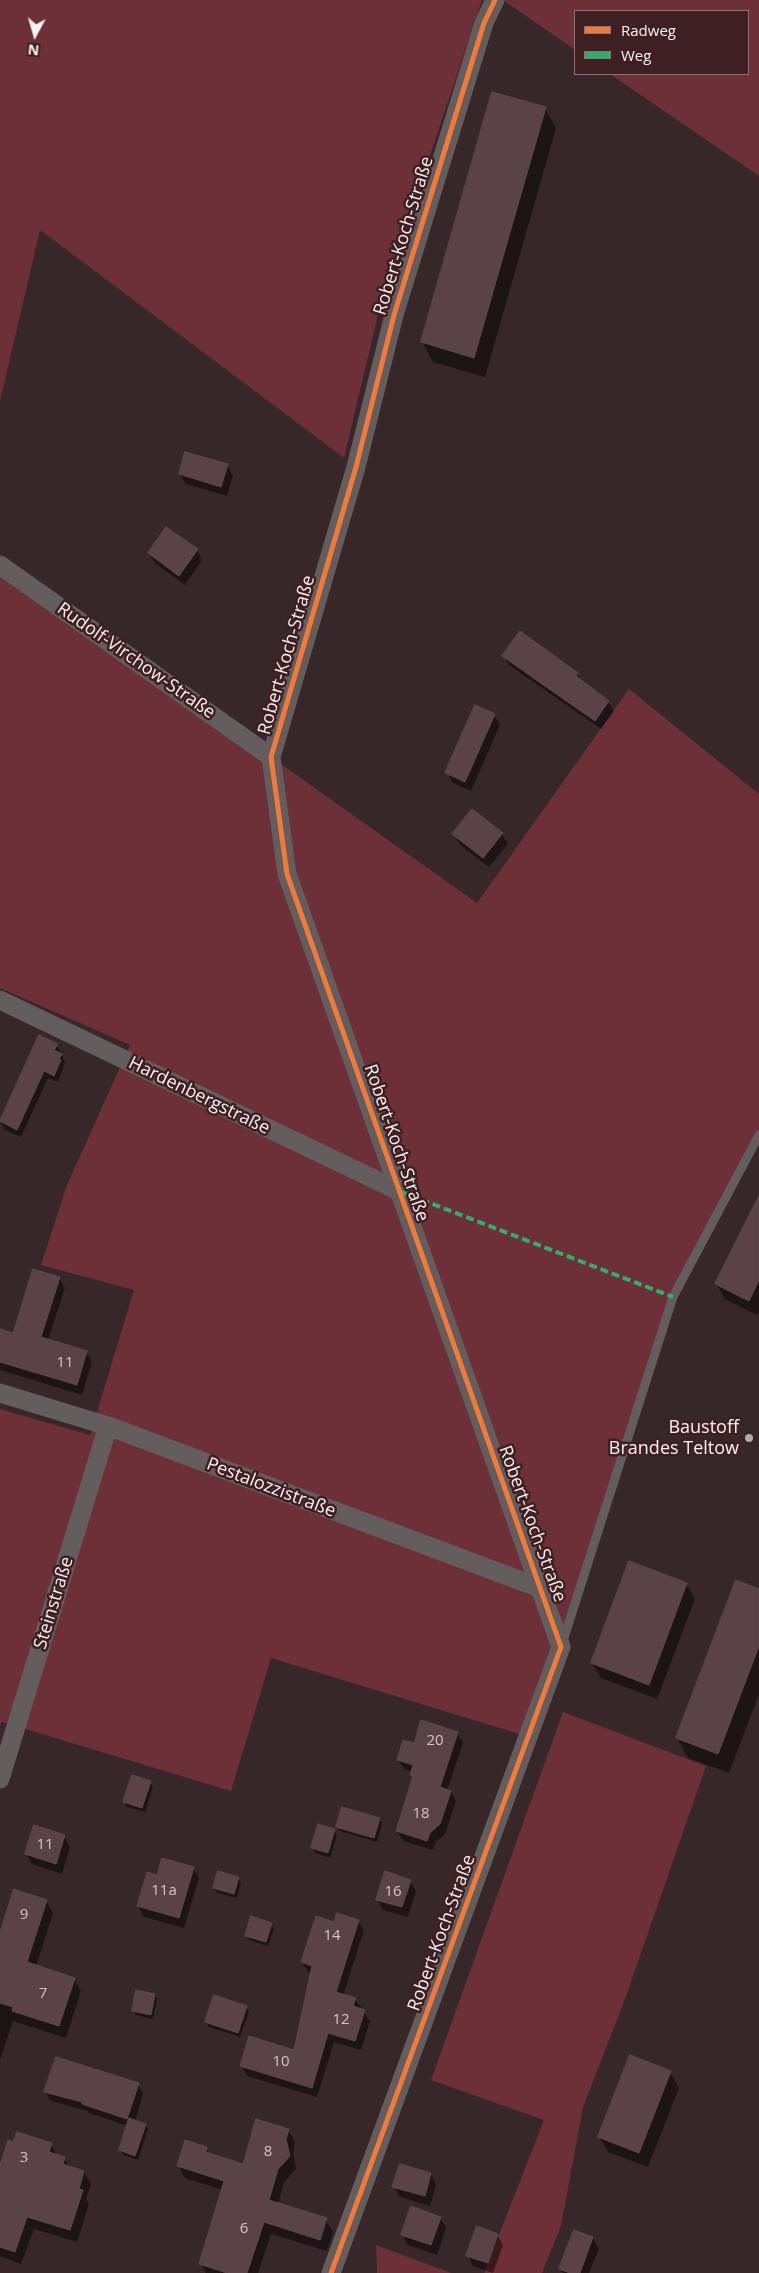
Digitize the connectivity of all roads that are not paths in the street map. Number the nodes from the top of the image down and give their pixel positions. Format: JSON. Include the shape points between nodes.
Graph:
{"nodes":[{"id":1,"x":495,"y":0,"type":"edge"},
{"id":2,"x":0,"y":565,"type":"edge"},
{"id":3,"x":271,"y":757,"type":"junction"},
{"id":4,"x":0,"y":1000,"type":"edge"},
{"id":5,"x":759,"y":1135,"type":"edge"},
{"id":6,"x":398,"y":1191,"type":"junction"},
{"id":7,"x":0,"y":1393,"type":"edge"},
{"id":8,"x":108,"y":1426,"type":"junction"},
{"id":9,"x":540,"y":1588,"type":"junction"},
{"id":10,"x":562,"y":1647,"type":"junction"},
{"id":11,"x":0,"y":1779,"type":"edge"},
{"id":12,"x":331,"y":2273,"type":"edge"}],
"edges":[{"from":1,"to":3,"type":"street","name":"Robert-Koch-Straße","via":[[484,24],[394,315],[356,467]]},
{"from":2,"to":3,"type":"street","name":"Rudolf-Virchow-Straße"},
{"from":3,"to":6,"type":"street","name":"Robert-Koch-Straße","via":[[287,874]]},
{"from":4,"to":6,"type":"street","name":"Hardenbergstraße"},
{"from":5,"to":10,"type":"lane","via":[[673,1297]]},
{"from":6,"to":9,"type":"street","name":"Robert-Koch-Straße"},
{"from":7,"to":8,"type":"street","name":"Pestalozzistraße"},
{"from":8,"to":9,"type":"street","name":"Pestalozzistraße"},
{"from":8,"to":11,"type":"street","name":"Steinstraße"},
{"from":9,"to":10,"type":"street","name":"Robert-Koch-Straße"},
{"from":10,"to":12,"type":"street","name":"Robert-Koch-Straße"}]}
